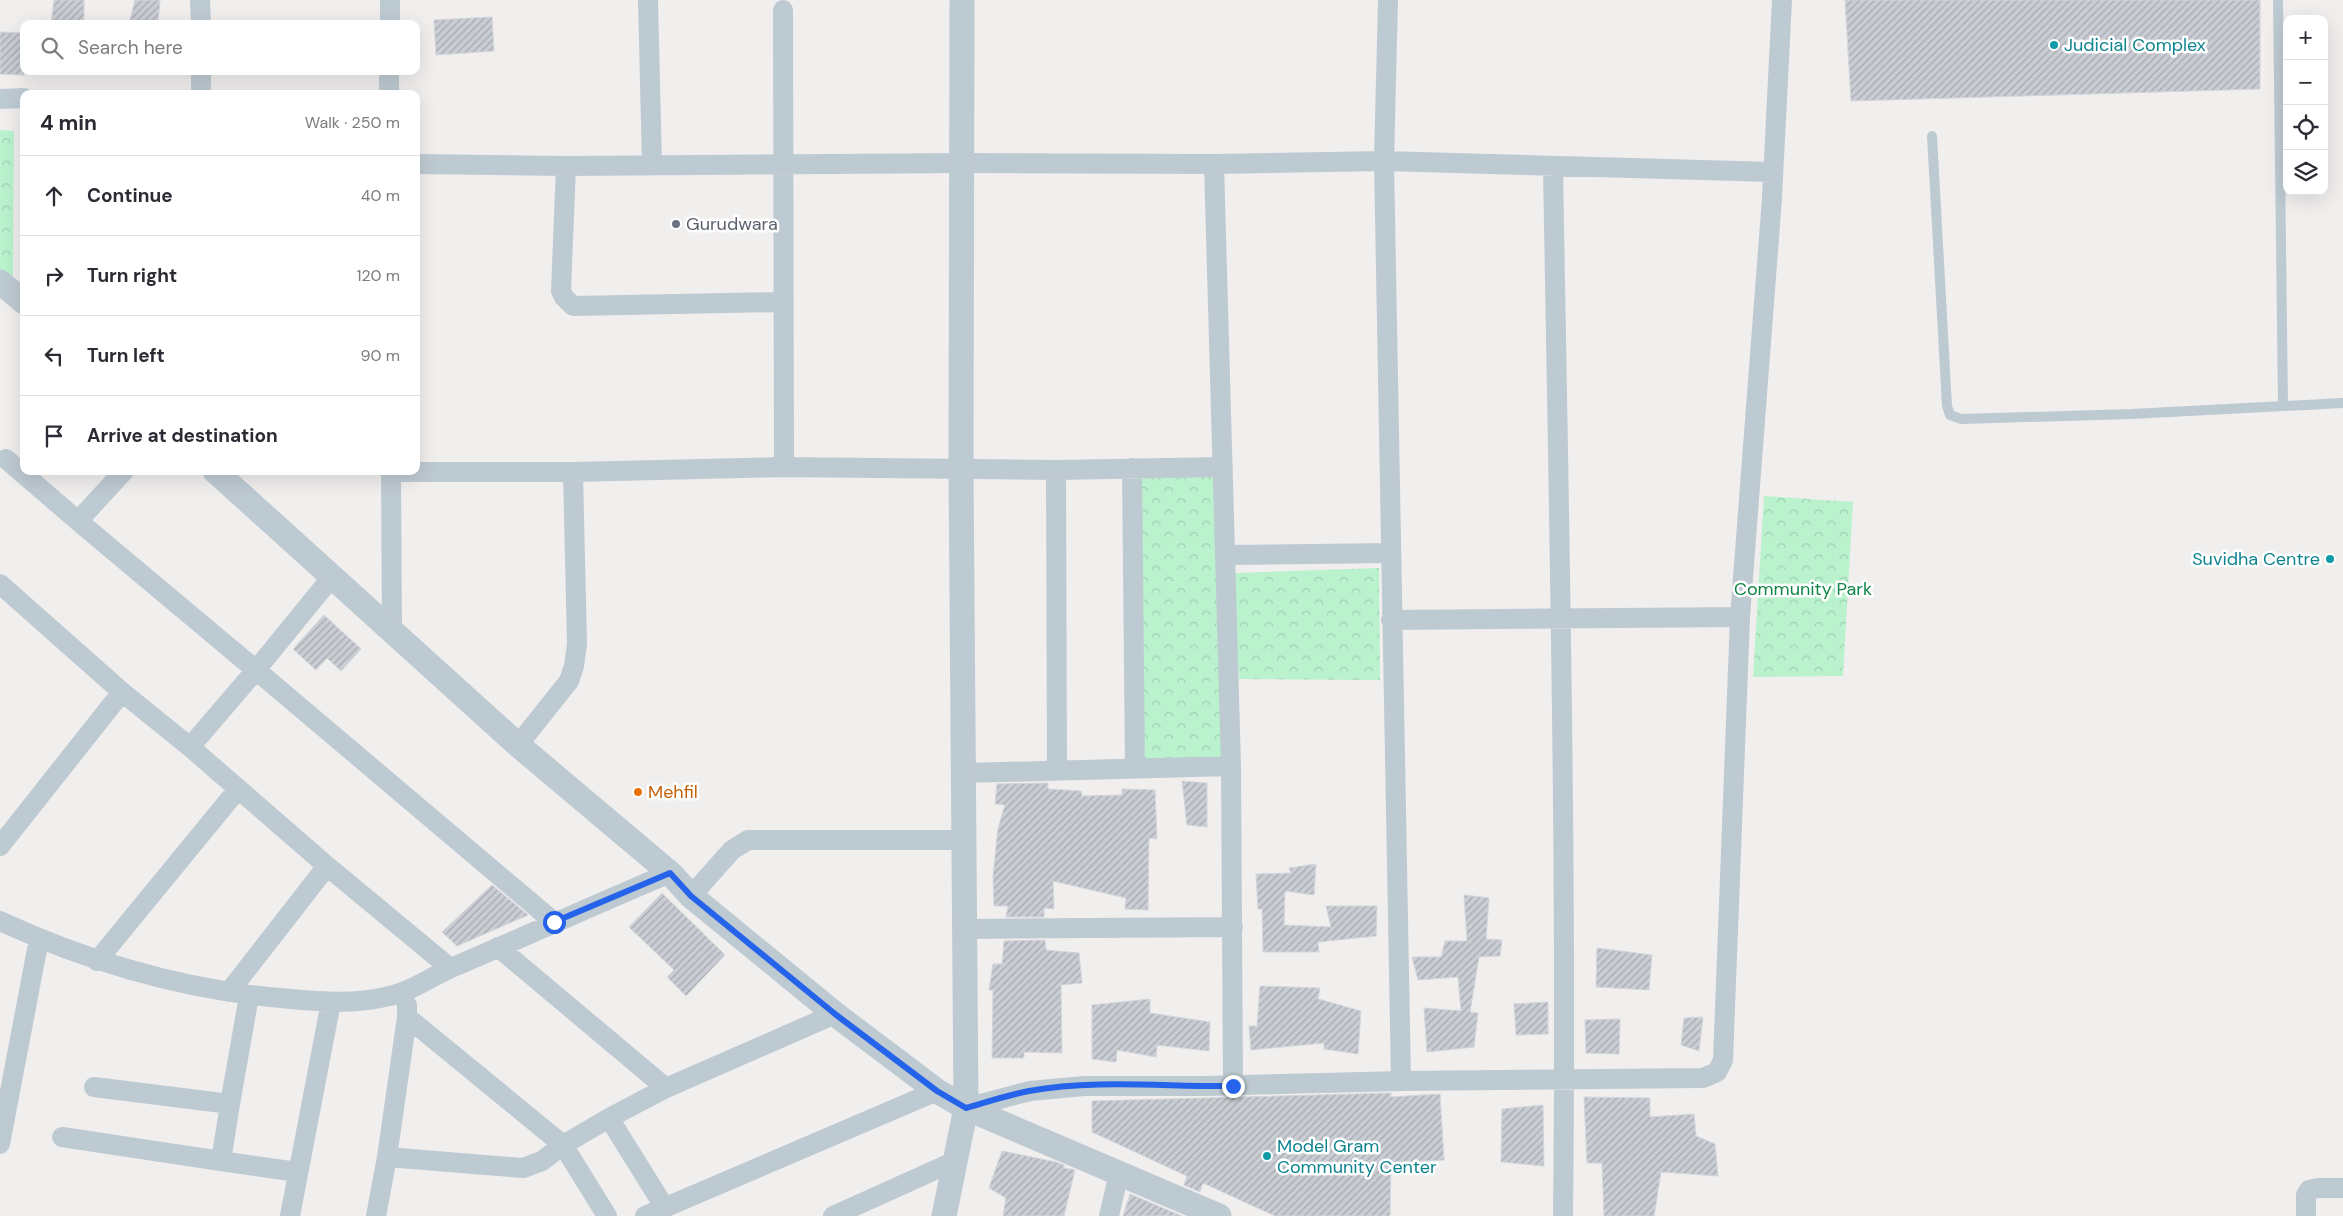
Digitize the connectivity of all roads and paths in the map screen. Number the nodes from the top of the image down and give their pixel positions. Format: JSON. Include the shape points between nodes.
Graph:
{"nodes":[{"id":1,"x":200,"y":0,"type":"edge"},
{"id":2,"x":390,"y":0,"type":"edge"},
{"id":3,"x":648,"y":0,"type":"edge"},
{"id":4,"x":962,"y":0,"type":"edge"},
{"id":5,"x":1388,"y":0,"type":"edge"},
{"id":6,"x":1782,"y":0,"type":"edge"},
{"id":7,"x":2278,"y":0,"type":"edge"},
{"id":8,"x":783,"y":10,"type":"dead end"},
{"id":9,"x":201,"y":20,"type":"edge"},
{"id":10,"x":390,"y":20,"type":"edge"},
{"id":11,"x":201,"y":75,"type":"edge"},
{"id":12,"x":389,"y":75,"type":"edge"},
{"id":13,"x":201,"y":90,"type":"edge"},
{"id":14,"x":389,"y":90,"type":"edge"},
{"id":15,"x":0,"y":98,"type":"edge"},
{"id":16,"x":20,"y":98,"type":"edge"},
{"id":17,"x":1932,"y":136,"type":"dead end"},
{"id":18,"x":1384,"y":161,"type":"junction"},
{"id":19,"x":963,"y":163,"type":"junction"},
{"id":20,"x":420,"y":164,"type":"edge"},
{"id":21,"x":784,"y":164,"type":"junction"},
{"id":22,"x":1214,"y":164,"type":"junction"},
{"id":23,"x":652,"y":165,"type":"junction"},
{"id":24,"x":566,"y":166,"type":"junction"},
{"id":25,"x":1554,"y":167,"type":"junction"},
{"id":26,"x":1773,"y":172,"type":"junction"},
{"id":27,"x":0,"y":282,"type":"edge"},
{"id":28,"x":20,"y":299,"type":"edge"},
{"id":29,"x":783,"y":302,"type":"junction"},
{"id":30,"x":2343,"y":403,"type":"edge"},
{"id":31,"x":2283,"y":406,"type":"junction"},
{"id":32,"x":6,"y":460,"type":"dead end"},
{"id":33,"x":784,"y":467,"type":"junction"},
{"id":34,"x":1224,"y":467,"type":"junction"},
{"id":35,"x":1132,"y":468,"type":"junction"},
{"id":36,"x":961,"y":469,"type":"junction"},
{"id":37,"x":1056,"y":470,"type":"junction"},
{"id":38,"x":420,"y":471,"type":"edge"},
{"id":39,"x":20,"y":472,"type":"edge"},
{"id":40,"x":573,"y":472,"type":"junction"},
{"id":41,"x":24,"y":475,"type":"edge"},
{"id":42,"x":120,"y":475,"type":"edge"},
{"id":43,"x":219,"y":475,"type":"edge"},
{"id":44,"x":391,"y":475,"type":"edge"},
{"id":45,"x":78,"y":521,"type":"junction"},
{"id":46,"x":1390,"y":553,"type":"junction"},
{"id":47,"x":1226,"y":555,"type":"junction"},
{"id":48,"x":332,"y":578,"type":"junction"},
{"id":49,"x":3,"y":592,"type":"edge"},
{"id":50,"x":1740,"y":617,"type":"junction"},
{"id":51,"x":1560,"y":618,"type":"junction"},
{"id":52,"x":1391,"y":620,"type":"junction"},
{"id":53,"x":392,"y":633,"type":"junction"},
{"id":54,"x":256,"y":670,"type":"junction"},
{"id":55,"x":122,"y":692,"type":"junction"},
{"id":56,"x":518,"y":745,"type":"junction"},
{"id":57,"x":190,"y":747,"type":"junction"},
{"id":58,"x":1230,"y":766,"type":"junction"},
{"id":59,"x":1135,"y":768,"type":"junction"},
{"id":60,"x":1057,"y":770,"type":"junction"},
{"id":61,"x":965,"y":773,"type":"junction"},
{"id":62,"x":238,"y":789,"type":"junction"},
{"id":63,"x":964,"y":840,"type":"junction"},
{"id":64,"x":0,"y":846,"type":"edge"},
{"id":65,"x":327,"y":866,"type":"junction"},
{"id":66,"x":670,"y":873,"type":"junction"},
{"id":67,"x":691,"y":896,"type":"junction"},
{"id":68,"x":0,"y":921,"type":"edge"},
{"id":69,"x":554,"y":922,"type":"junction"},
{"id":70,"x":1233,"y":927,"type":"junction"},
{"id":71,"x":965,"y":929,"type":"junction"},
{"id":72,"x":39,"y":939,"type":"junction"},
{"id":73,"x":498,"y":947,"type":"junction"},
{"id":74,"x":98,"y":962,"type":"junction"},
{"id":75,"x":450,"y":968,"type":"junction"},
{"id":76,"x":406,"y":991,"type":"junction"},
{"id":77,"x":230,"y":992,"type":"junction"},
{"id":78,"x":249,"y":996,"type":"junction"},
{"id":79,"x":332,"y":1002,"type":"junction"},
{"id":80,"x":835,"y":1014,"type":"junction"},
{"id":81,"x":407,"y":1017,"type":"junction"},
{"id":82,"x":1564,"y":1080,"type":"junction"},
{"id":83,"x":1401,"y":1081,"type":"junction"},
{"id":84,"x":1233,"y":1086,"type":"junction"},
{"id":85,"x":94,"y":1087,"type":"dead end"},
{"id":86,"x":666,"y":1088,"type":"junction"},
{"id":87,"x":937,"y":1091,"type":"junction"},
{"id":88,"x":230,"y":1104,"type":"junction"},
{"id":89,"x":966,"y":1108,"type":"junction"},
{"id":90,"x":609,"y":1118,"type":"junction"},
{"id":91,"x":62,"y":1137,"type":"dead end"},
{"id":92,"x":0,"y":1144,"type":"edge"},
{"id":93,"x":562,"y":1146,"type":"junction"},
{"id":94,"x":388,"y":1156,"type":"junction"},
{"id":95,"x":221,"y":1161,"type":"junction"},
{"id":96,"x":955,"y":1161,"type":"junction"},
{"id":97,"x":297,"y":1172,"type":"junction"},
{"id":98,"x":1119,"y":1174,"type":"junction"},
{"id":99,"x":2343,"y":1188,"type":"edge"},
{"id":100,"x":665,"y":1208,"type":"junction"},
{"id":101,"x":290,"y":1216,"type":"edge"},
{"id":102,"x":376,"y":1216,"type":"edge"},
{"id":103,"x":607,"y":1216,"type":"edge"},
{"id":104,"x":645,"y":1216,"type":"edge"},
{"id":105,"x":833,"y":1216,"type":"edge"},
{"id":106,"x":944,"y":1216,"type":"edge"},
{"id":107,"x":1109,"y":1216,"type":"edge"},
{"id":108,"x":1219,"y":1216,"type":"edge"},
{"id":109,"x":1563,"y":1216,"type":"edge"},
{"id":110,"x":2306,"y":1216,"type":"edge"}],
"edges":[{"from":1,"to":9,"type":"street"},
{"from":2,"to":10,"type":"street"},
{"from":3,"to":23,"type":"street"},
{"from":4,"to":19,"type":"street"},
{"from":5,"to":18,"type":"street"},
{"from":6,"to":26,"type":"street"},
{"from":7,"to":31,"type":"lane"},
{"from":8,"to":21,"type":"street"},
{"from":11,"to":13,"type":"street"},
{"from":12,"to":14,"type":"street"},
{"from":15,"to":16,"type":"street"},
{"from":17,"to":31,"type":"lane","via":[[1950,415],[1961,419],[2009,418]]},
{"from":18,"to":22,"type":"street"},
{"from":18,"to":25,"type":"street"},
{"from":18,"to":46,"type":"street"},
{"from":19,"to":21,"type":"street"},
{"from":19,"to":22,"type":"street"},
{"from":19,"to":36,"type":"street"},
{"from":20,"to":24,"type":"street"},
{"from":21,"to":23,"type":"street"},
{"from":21,"to":29,"type":"street"},
{"from":22,"to":34,"type":"street"},
{"from":23,"to":24,"type":"street"},
{"from":24,"to":29,"type":"street","via":[[561,290],[573,306]]},
{"from":25,"to":26,"type":"street"},
{"from":25,"to":51,"type":"street"},
{"from":26,"to":50,"type":"street"},
{"from":27,"to":28,"type":"street"},
{"from":29,"to":33,"type":"street"},
{"from":30,"to":31,"type":"lane"},
{"from":32,"to":39,"type":"street"},
{"from":33,"to":36,"type":"street"},
{"from":33,"to":40,"type":"street"},
{"from":34,"to":35,"type":"street"},
{"from":34,"to":47,"type":"street"},
{"from":35,"to":37,"type":"street"},
{"from":35,"to":59,"type":"street"},
{"from":36,"to":37,"type":"street"},
{"from":36,"to":61,"type":"street"},
{"from":37,"to":60,"type":"street"},
{"from":38,"to":40,"type":"street"},
{"from":40,"to":56,"type":"street","via":[[577,644],[574,666],[569,681]]},
{"from":41,"to":45,"type":"street"},
{"from":42,"to":45,"type":"street"},
{"from":43,"to":48,"type":"street"},
{"from":44,"to":53,"type":"street"},
{"from":45,"to":54,"type":"street"},
{"from":46,"to":47,"type":"street"},
{"from":46,"to":52,"type":"street"},
{"from":47,"to":58,"type":"street"},
{"from":48,"to":53,"type":"street"},
{"from":48,"to":54,"type":"street"},
{"from":49,"to":55,"type":"street"},
{"from":50,"to":51,"type":"street"},
{"from":50,"to":82,"type":"street","via":[[1722,1060],[1717,1072],[1703,1078]]},
{"from":51,"to":52,"type":"street"},
{"from":51,"to":82,"type":"street"},
{"from":52,"to":83,"type":"street"},
{"from":53,"to":56,"type":"street"},
{"from":54,"to":57,"type":"street"},
{"from":54,"to":69,"type":"street"},
{"from":55,"to":57,"type":"street"},
{"from":55,"to":64,"type":"street"},
{"from":56,"to":66,"type":"street"},
{"from":57,"to":62,"type":"street"},
{"from":58,"to":59,"type":"street"},
{"from":58,"to":70,"type":"street"},
{"from":59,"to":60,"type":"street"},
{"from":60,"to":61,"type":"street"},
{"from":61,"to":63,"type":"street"},
{"from":62,"to":65,"type":"street"},
{"from":62,"to":74,"type":"street"},
{"from":63,"to":67,"type":"street","via":[[748,840],[732,850]]},
{"from":63,"to":71,"type":"street"},
{"from":65,"to":75,"type":"street"},
{"from":65,"to":77,"type":"street"},
{"from":66,"to":67,"type":"street"},
{"from":66,"to":69,"type":"street"},
{"from":67,"to":80,"type":"street"},
{"from":68,"to":72,"type":"street"},
{"from":69,"to":73,"type":"street"},
{"from":70,"to":71,"type":"street"},
{"from":70,"to":84,"type":"street"},
{"from":71,"to":89,"type":"street"},
{"from":72,"to":74,"type":"street"},
{"from":72,"to":92,"type":"street"},
{"from":73,"to":75,"type":"street"},
{"from":73,"to":86,"type":"street"},
{"from":74,"to":77,"type":"street"},
{"from":75,"to":76,"type":"street"},
{"from":76,"to":79,"type":"street","via":[[385,998]]},
{"from":76,"to":81,"type":"street"},
{"from":77,"to":78,"type":"street"},
{"from":78,"to":79,"type":"street"},
{"from":78,"to":88,"type":"street"},
{"from":79,"to":97,"type":"street"},
{"from":80,"to":86,"type":"street"},
{"from":80,"to":87,"type":"street"},
{"from":81,"to":93,"type":"street"},
{"from":81,"to":94,"type":"street"},
{"from":82,"to":83,"type":"street"},
{"from":82,"to":109,"type":"street"},
{"from":83,"to":84,"type":"street"},
{"from":84,"to":89,"type":"street","via":[[1066,1087],[1022,1093]]},
{"from":85,"to":88,"type":"street"},
{"from":86,"to":90,"type":"street"},
{"from":87,"to":89,"type":"street"},
{"from":87,"to":100,"type":"street"},
{"from":88,"to":95,"type":"street"},
{"from":89,"to":96,"type":"street"},
{"from":89,"to":98,"type":"street"},
{"from":90,"to":93,"type":"street"},
{"from":90,"to":100,"type":"street"},
{"from":91,"to":95,"type":"street"},
{"from":93,"to":94,"type":"street","via":[[542,1161],[523,1168]]},
{"from":93,"to":103,"type":"street"},
{"from":94,"to":102,"type":"street"},
{"from":95,"to":97,"type":"street"},
{"from":96,"to":105,"type":"street"},
{"from":96,"to":106,"type":"street"},
{"from":97,"to":101,"type":"street"},
{"from":98,"to":107,"type":"street"},
{"from":98,"to":108,"type":"street"},
{"from":99,"to":110,"type":"street","via":[[2309,1190]]},
{"from":100,"to":104,"type":"street"}]}
